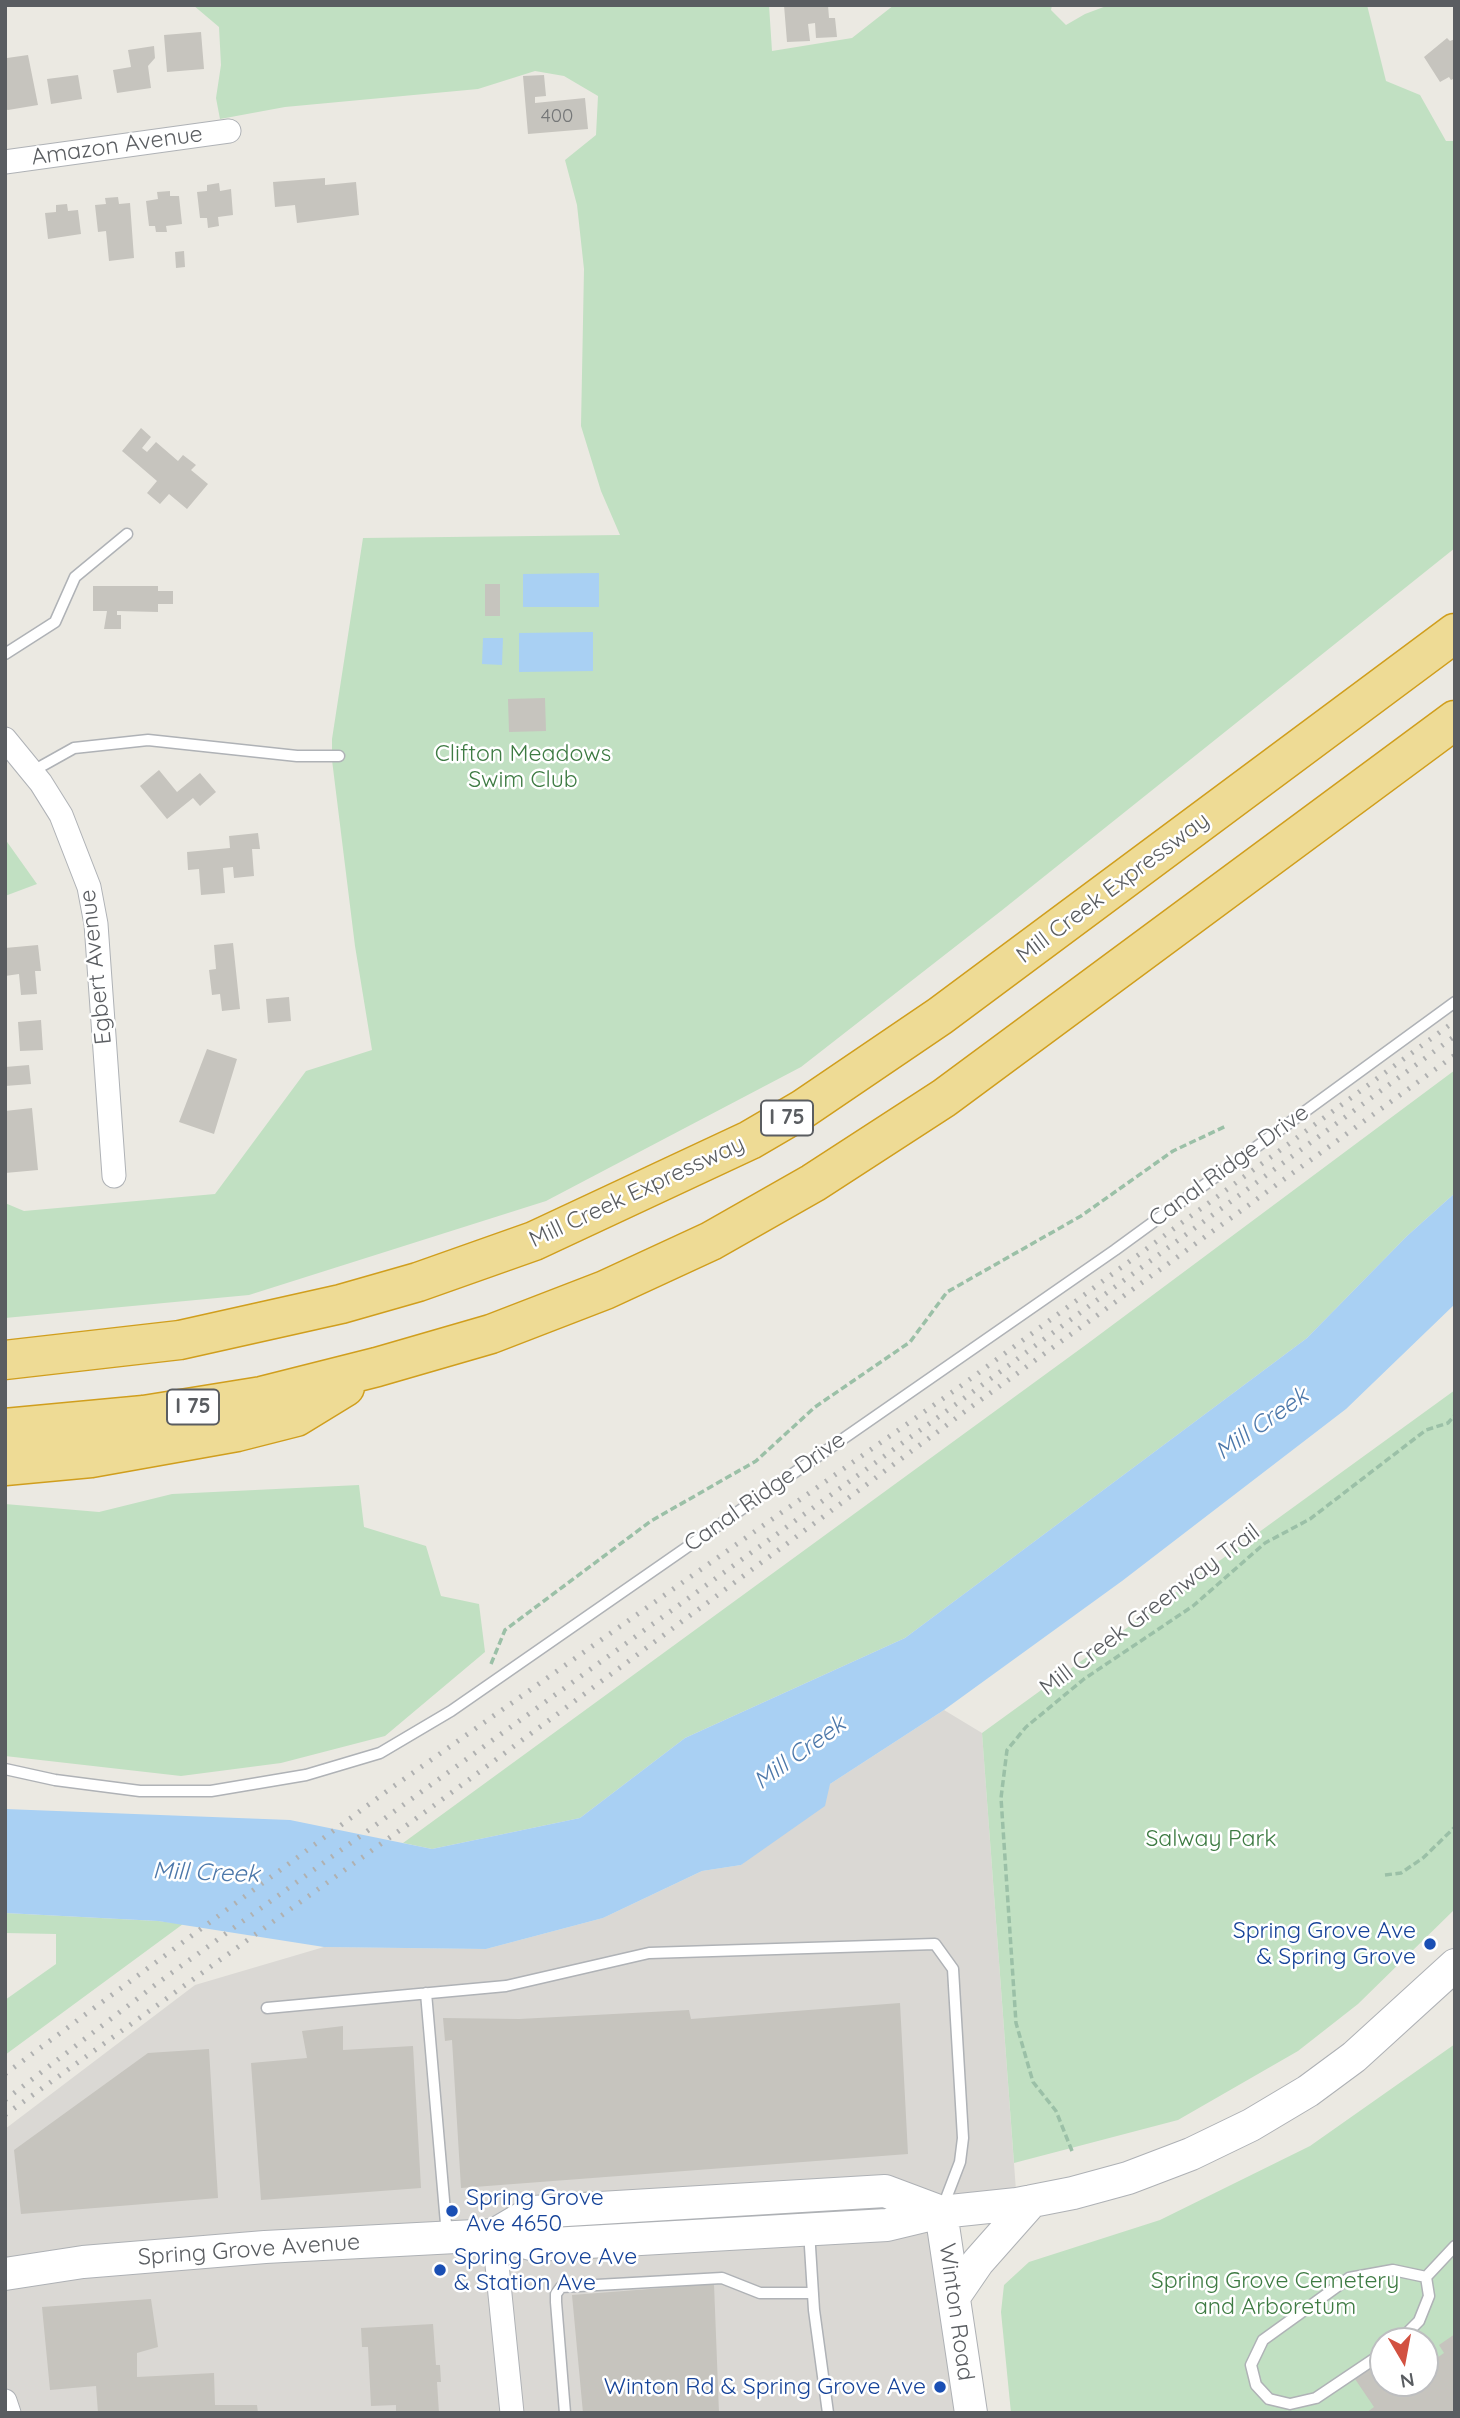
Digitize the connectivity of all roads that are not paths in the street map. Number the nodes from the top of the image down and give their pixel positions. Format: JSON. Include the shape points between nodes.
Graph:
{"nodes":[{"id":1,"x":229,"y":131,"type":"dead end"},
{"id":2,"x":5,"y":162,"type":"edge"},
{"id":3,"x":127,"y":534,"type":"dead end"},
{"id":4,"x":1455,"y":633,"type":"edge"},
{"id":5,"x":5,"y":654,"type":"edge"},
{"id":6,"x":1455,"y":720,"type":"edge"},
{"id":7,"x":5,"y":739,"type":"edge"},
{"id":8,"x":339,"y":756,"type":"dead end"},
{"id":9,"x":32,"y":772,"type":"junction"},
{"id":10,"x":1455,"y":1002,"type":"edge"},
{"id":11,"x":114,"y":1176,"type":"dead end"},
{"id":12,"x":5,"y":1360,"type":"edge"},
{"id":13,"x":377,"y":1367,"type":"junction"},
{"id":14,"x":5,"y":1428,"type":"edge"},
{"id":15,"x":5,"y":1466,"type":"edge"},
{"id":16,"x":5,"y":1769,"type":"edge"},
{"id":17,"x":1455,"y":1965,"type":"edge"},
{"id":18,"x":425,"y":1993,"type":"junction"},
{"id":19,"x":267,"y":2008,"type":"dead end"},
{"id":20,"x":1032,"y":2201,"type":"junction"},
{"id":21,"x":941,"y":2212,"type":"junction"},
{"id":22,"x":808,"y":2230,"type":"junction"},
{"id":23,"x":494,"y":2235,"type":"junction"},
{"id":24,"x":447,"y":2237,"type":"junction"},
{"id":25,"x":1455,"y":2246,"type":"edge"},
{"id":26,"x":5,"y":2274,"type":"edge"},
{"id":27,"x":1426,"y":2277,"type":"junction"},
{"id":28,"x":813,"y":2293,"type":"junction"},
{"id":29,"x":954,"y":2297,"type":"junction"},
{"id":30,"x":1413,"y":2327,"type":"edge"},
{"id":31,"x":1369,"y":2362,"type":"edge"},
{"id":32,"x":5,"y":2401,"type":"edge"},
{"id":33,"x":9,"y":2413,"type":"edge"},
{"id":34,"x":512,"y":2413,"type":"edge"},
{"id":35,"x":565,"y":2413,"type":"edge"},
{"id":36,"x":828,"y":2413,"type":"edge"},
{"id":37,"x":971,"y":2413,"type":"edge"}],
"edges":[{"from":1,"to":2,"type":"street","name":"Amazon Avenue"},
{"from":3,"to":5,"type":"lane","via":[[75,577],[55,621]]},
{"from":4,"to":12,"type":"highway","name":"Mill Creek Expressway","number":"I 75","via":[[940,1016],[750,1140],[534,1241],[418,1282],[180,1340]]},
{"from":6,"to":13,"type":"highway","number":"I 75","via":[[944,1098],[813,1183],[711,1241],[605,1290],[491,1334]]},
{"from":7,"to":9,"type":"street","name":"Egbert Avenue"},
{"from":8,"to":9,"type":"lane","via":[[297,756],[148,740],[74,748]]},
{"from":9,"to":11,"type":"street","name":"Egbert Avenue","via":[[61,816],[89,887],[96,925]]},
{"from":10,"to":16,"type":"lane","name":"Canal Ridge Drive","via":[[1115,1250],[485,1687],[380,1753],[266,1784],[212,1791],[140,1791]]},
{"from":13,"to":14,"type":"highway","number":"I 75","via":[[262,1396],[119,1418]]},
{"from":13,"to":15,"type":"highway","via":[[296,1417],[104,1456]]},
{"from":17,"to":20,"type":"main road","name":"Spring Grove Avenue","via":[[1354,2057],[1251,2125],[1128,2178]]},
{"from":18,"to":19,"type":"lane"},
{"from":18,"to":21,"type":"lane","via":[[506,1986],[649,1953],[935,1944],[953,1969],[963,2138],[960,2162]]},
{"from":18,"to":24,"type":"lane"},
{"from":20,"to":21,"type":"main road","name":"Spring Grove Avenue"},
{"from":20,"to":29,"type":"main road"},
{"from":21,"to":22,"type":"main road","name":"Spring Grove Avenue","via":[[887,2225]]},
{"from":21,"to":23,"type":"main road","name":"Spring Grove Avenue","via":[[885,2191],[533,2212]]},
{"from":21,"to":29,"type":"main road","name":"Winton Road"},
{"from":22,"to":23,"type":"main road","name":"Spring Grove Avenue","via":[[535,2245]]},
{"from":22,"to":28,"type":"lane"},
{"from":23,"to":24,"type":"main road","name":"Spring Grove Avenue"},
{"from":23,"to":34,"type":"street"},
{"from":24,"to":26,"type":"main road","name":"Spring Grove Avenue","via":[[206,2250]]},
{"from":25,"to":27,"type":"lane"},
{"from":27,"to":30,"type":"lane","via":[[1429,2296]]},
{"from":27,"to":31,"type":"lane","via":[[1393,2270],[1349,2278],[1263,2340],[1251,2365],[1256,2385],[1269,2399],[1290,2404],[1316,2398]]},
{"from":28,"to":35,"type":"lane","via":[[760,2293],[722,2278],[561,2287],[556,2294]]},
{"from":28,"to":36,"type":"lane"},
{"from":29,"to":37,"type":"main road","name":"Winton Road"},
{"from":32,"to":33,"type":"street"}]}
